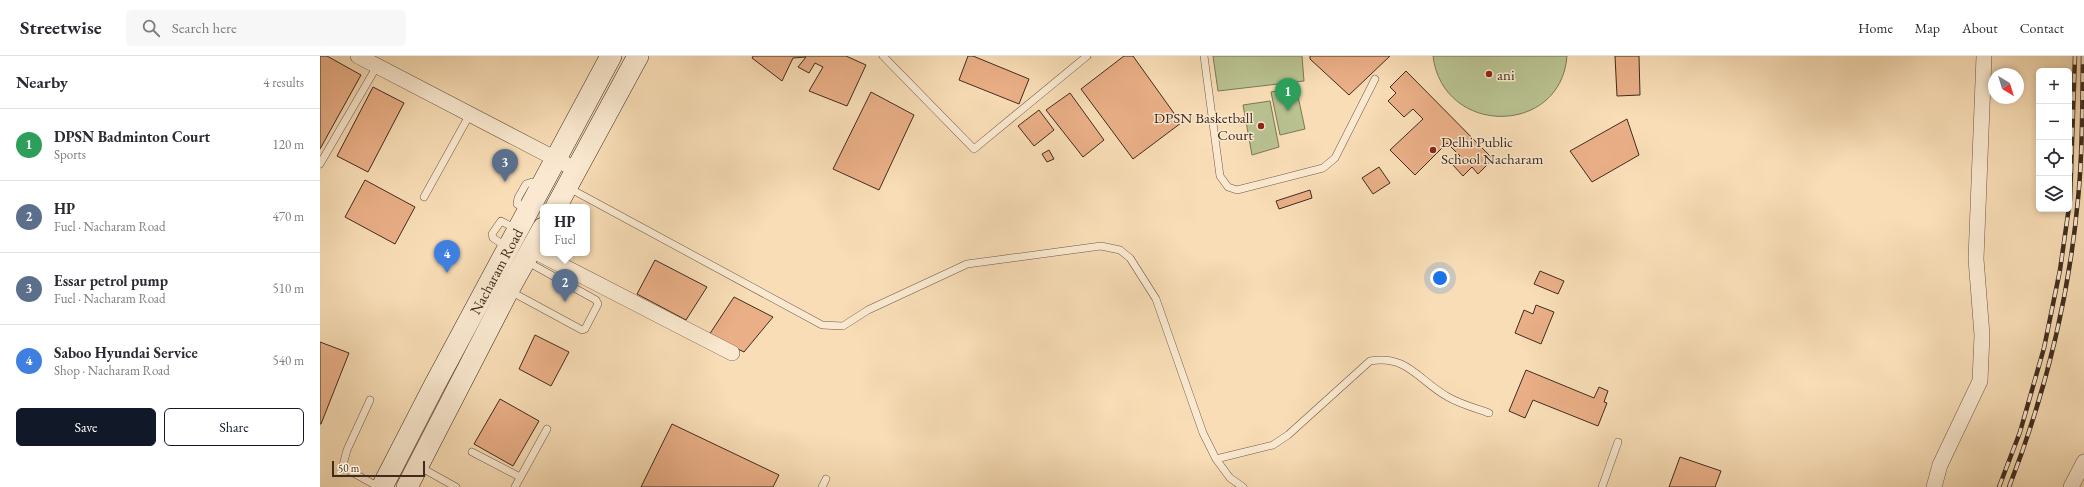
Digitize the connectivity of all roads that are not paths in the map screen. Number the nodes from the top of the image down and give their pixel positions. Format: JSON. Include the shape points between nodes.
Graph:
{"nodes":[{"id":1,"x":358,"y":56,"type":"edge"},
{"id":2,"x":611,"y":56,"type":"edge"},
{"id":3,"x":638,"y":56,"type":"edge"},
{"id":4,"x":883,"y":56,"type":"edge"},
{"id":5,"x":1087,"y":56,"type":"edge"},
{"id":6,"x":1204,"y":56,"type":"edge"},
{"id":7,"x":1984,"y":56,"type":"edge"},
{"id":8,"x":377,"y":66,"type":"junction"},
{"id":9,"x":1375,"y":79,"type":"dead end"},
{"id":10,"x":470,"y":114,"type":"junction"},
{"id":11,"x":557,"y":159,"type":"junction"},
{"id":12,"x":320,"y":164,"type":"edge"},
{"id":13,"x":572,"y":179,"type":"junction"},
{"id":14,"x":424,"y":197,"type":"dead end"},
{"id":15,"x":558,"y":204,"type":"edge"},
{"id":16,"x":540,"y":231,"type":"edge"},
{"id":17,"x":521,"y":253,"type":"junction"},
{"id":18,"x":508,"y":291,"type":"junction"},
{"id":19,"x":732,"y":353,"type":"dead end"},
{"id":20,"x":370,"y":400,"type":"dead end"},
{"id":21,"x":1488,"y":413,"type":"dead end"},
{"id":22,"x":547,"y":429,"type":"dead end"},
{"id":23,"x":1618,"y":442,"type":"dead end"},
{"id":24,"x":472,"y":452,"type":"dead end"},
{"id":25,"x":1216,"y":459,"type":"junction"},
{"id":26,"x":2084,"y":462,"type":"edge"},
{"id":27,"x":418,"y":466,"type":"junction"},
{"id":28,"x":520,"y":477,"type":"junction"},
{"id":29,"x":826,"y":479,"type":"dead end"},
{"id":30,"x":379,"y":487,"type":"edge"},
{"id":31,"x":382,"y":487,"type":"edge"},
{"id":32,"x":407,"y":487,"type":"edge"},
{"id":33,"x":456,"y":487,"type":"edge"},
{"id":34,"x":515,"y":487,"type":"edge"},
{"id":35,"x":822,"y":487,"type":"edge"},
{"id":36,"x":1243,"y":487,"type":"edge"},
{"id":37,"x":1602,"y":487,"type":"edge"},
{"id":38,"x":1934,"y":487,"type":"edge"},
{"id":39,"x":2072,"y":487,"type":"edge"}],
"edges":[{"from":1,"to":8,"type":"street"},
{"from":2,"to":11,"type":"main road","name":"Nacharam Road"},
{"from":3,"to":13,"type":"main road"},
{"from":4,"to":5,"type":"lane","via":[[974,149]]},
{"from":6,"to":9,"type":"lane","via":[[1220,176],[1228,186],[1237,190],[1323,168],[1331,163]]},
{"from":7,"to":38,"type":"street","via":[[1976,259],[1982,335],[1980,381],[1940,465]]},
{"from":8,"to":10,"type":"street"},
{"from":8,"to":12,"type":"lane"},
{"from":10,"to":11,"type":"street"},
{"from":10,"to":14,"type":"lane"},
{"from":11,"to":13,"type":"street"},
{"from":11,"to":17,"type":"main road","name":"Nacharam Road","via":[[518,230]]},
{"from":13,"to":15,"type":"main road"},
{"from":13,"to":25,"type":"lane","via":[[822,326],[843,326],[868,310],[967,264],[1101,246],[1120,250],[1130,258],[1156,299],[1204,433]]},
{"from":16,"to":17,"type":"main road","name":"Nacharam Road"},
{"from":17,"to":18,"type":"main road","name":"Nacharam Road"},
{"from":17,"to":18,"type":"lane","via":[[596,300],[598,304],[585,329],[582,330]]},
{"from":17,"to":19,"type":"street"},
{"from":17,"to":31,"type":"main road","name":"Nacharam Road","via":[[434,386]]},
{"from":18,"to":27,"type":"main road","name":"Nacharam Road"},
{"from":20,"to":30,"type":"lane","via":[[347,450],[343,465]]},
{"from":21,"to":25,"type":"lane","via":[[1448,397],[1399,362],[1383,359],[1370,361],[1288,436],[1273,445]]},
{"from":22,"to":28,"type":"lane"},
{"from":23,"to":37,"type":"lane"},
{"from":24,"to":28,"type":"lane"},
{"from":25,"to":36,"type":"lane","via":[[1230,478]]},
{"from":26,"to":39,"type":"street"},
{"from":27,"to":32,"type":"main road","name":"Nacharam Road"},
{"from":27,"to":33,"type":"lane"},
{"from":28,"to":34,"type":"lane"},
{"from":29,"to":35,"type":"lane"}]}
